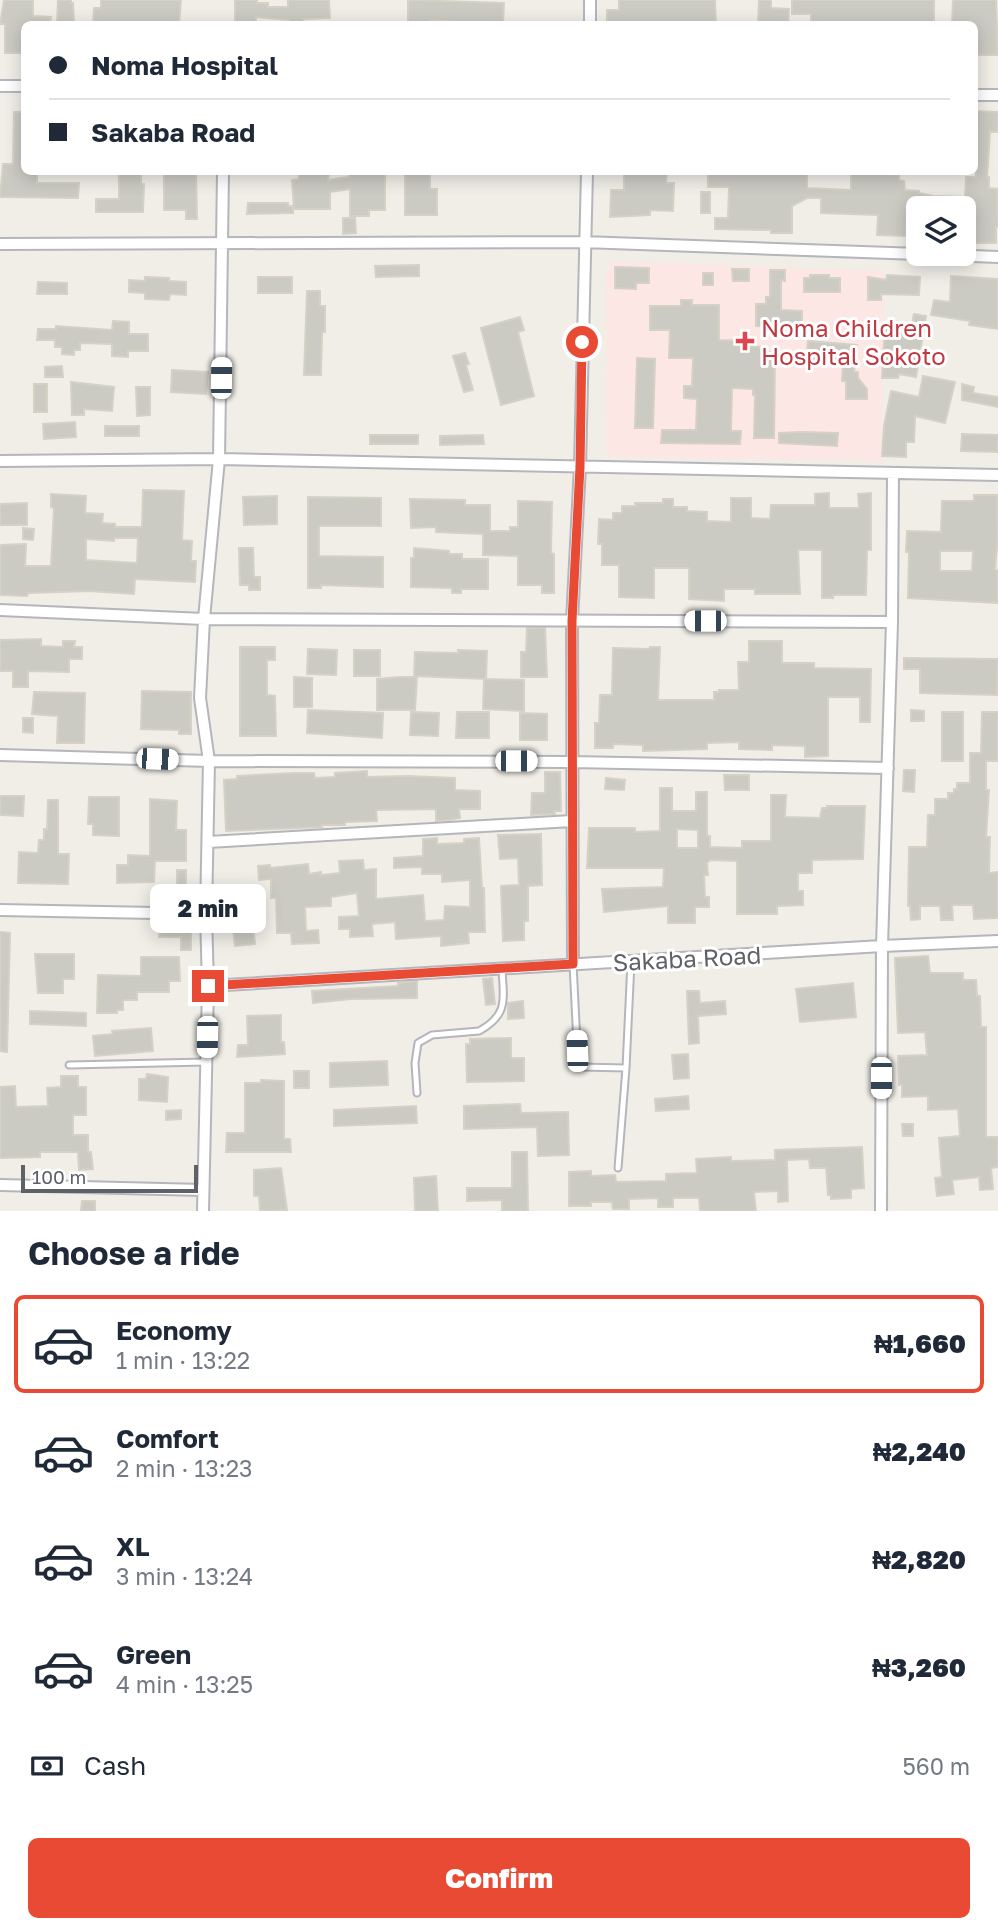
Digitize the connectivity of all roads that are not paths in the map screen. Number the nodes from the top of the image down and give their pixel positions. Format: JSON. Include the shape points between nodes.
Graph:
{"nodes":[{"id":1,"x":590,"y":0,"type":"edge"},
{"id":2,"x":590,"y":21,"type":"edge"},
{"id":3,"x":0,"y":86,"type":"edge"},
{"id":4,"x":21,"y":86,"type":"edge"},
{"id":5,"x":978,"y":95,"type":"edge"},
{"id":6,"x":998,"y":95,"type":"edge"},
{"id":7,"x":223,"y":175,"type":"edge"},
{"id":8,"x":587,"y":175,"type":"edge"},
{"id":9,"x":224,"y":242,"type":"junction"},
{"id":10,"x":583,"y":242,"type":"junction"},
{"id":11,"x":0,"y":244,"type":"edge"},
{"id":12,"x":906,"y":254,"type":"edge"},
{"id":13,"x":976,"y":256,"type":"edge"},
{"id":14,"x":998,"y":257,"type":"edge"},
{"id":15,"x":219,"y":459,"type":"junction"},
{"id":16,"x":0,"y":461,"type":"edge"},
{"id":17,"x":580,"y":467,"type":"junction"},
{"id":18,"x":894,"y":473,"type":"junction"},
{"id":19,"x":998,"y":475,"type":"edge"},
{"id":20,"x":0,"y":610,"type":"edge"},
{"id":21,"x":204,"y":619,"type":"junction"},
{"id":22,"x":572,"y":621,"type":"junction"},
{"id":23,"x":892,"y":622,"type":"junction"},
{"id":24,"x":0,"y":755,"type":"edge"},
{"id":25,"x":209,"y":761,"type":"junction"},
{"id":26,"x":572,"y":762,"type":"junction"},
{"id":27,"x":888,"y":768,"type":"junction"},
{"id":28,"x":572,"y":821,"type":"junction"},
{"id":29,"x":208,"y":842,"type":"junction"},
{"id":30,"x":0,"y":910,"type":"edge"},
{"id":31,"x":206,"y":914,"type":"junction"},
{"id":32,"x":998,"y":941,"type":"edge"},
{"id":33,"x":882,"y":946,"type":"junction"},
{"id":34,"x":631,"y":962,"type":"junction"},
{"id":35,"x":573,"y":964,"type":"junction"},
{"id":36,"x":502,"y":968,"type":"junction"},
{"id":37,"x":208,"y":986,"type":"junction"},
{"id":38,"x":206,"y":1062,"type":"junction"},
{"id":39,"x":69,"y":1065,"type":"dead end"},
{"id":40,"x":626,"y":1068,"type":"junction"},
{"id":41,"x":416,"y":1093,"type":"dead end"},
{"id":42,"x":618,"y":1168,"type":"dead end"},
{"id":43,"x":0,"y":1185,"type":"edge"},
{"id":44,"x":203,"y":1190,"type":"junction"},
{"id":45,"x":203,"y":1211,"type":"edge"},
{"id":46,"x":881,"y":1211,"type":"edge"}],
"edges":[{"from":1,"to":2,"type":"street"},
{"from":3,"to":4,"type":"street"},
{"from":5,"to":6,"type":"street"},
{"from":7,"to":9,"type":"street"},
{"from":8,"to":10,"type":"street"},
{"from":9,"to":10,"type":"street"},
{"from":9,"to":11,"type":"street"},
{"from":9,"to":15,"type":"street"},
{"from":10,"to":12,"type":"street"},
{"from":10,"to":17,"type":"street"},
{"from":13,"to":14,"type":"street"},
{"from":15,"to":16,"type":"street"},
{"from":15,"to":17,"type":"street"},
{"from":15,"to":21,"type":"street"},
{"from":17,"to":18,"type":"street"},
{"from":17,"to":22,"type":"street"},
{"from":18,"to":19,"type":"street"},
{"from":18,"to":23,"type":"street"},
{"from":20,"to":21,"type":"street"},
{"from":21,"to":22,"type":"street"},
{"from":21,"to":25,"type":"street","via":[[200,698]]},
{"from":22,"to":23,"type":"street"},
{"from":22,"to":26,"type":"street"},
{"from":23,"to":27,"type":"street"},
{"from":24,"to":25,"type":"street"},
{"from":25,"to":26,"type":"street"},
{"from":25,"to":29,"type":"street"},
{"from":26,"to":27,"type":"street"},
{"from":26,"to":28,"type":"street"},
{"from":27,"to":33,"type":"street"},
{"from":28,"to":29,"type":"street"},
{"from":28,"to":35,"type":"street"},
{"from":29,"to":31,"type":"street"},
{"from":30,"to":31,"type":"street"},
{"from":31,"to":37,"type":"street"},
{"from":32,"to":33,"type":"street","name":"Sakaba Road"},
{"from":33,"to":34,"type":"street","name":"Sakaba Road"},
{"from":33,"to":46,"type":"street"},
{"from":34,"to":35,"type":"street","name":"Sakaba Road"},
{"from":34,"to":40,"type":"lane"},
{"from":35,"to":36,"type":"street","name":"Sakaba Road"},
{"from":35,"to":40,"type":"lane","via":[[580,1067]]},
{"from":36,"to":37,"type":"street","name":"Sakaba Road"},
{"from":36,"to":41,"type":"lane","via":[[501,1013],[479,1031],[432,1035],[418,1043]]},
{"from":37,"to":38,"type":"street"},
{"from":38,"to":39,"type":"lane"},
{"from":38,"to":44,"type":"street"},
{"from":40,"to":42,"type":"lane"},
{"from":43,"to":44,"type":"street"},
{"from":44,"to":45,"type":"street"}]}
